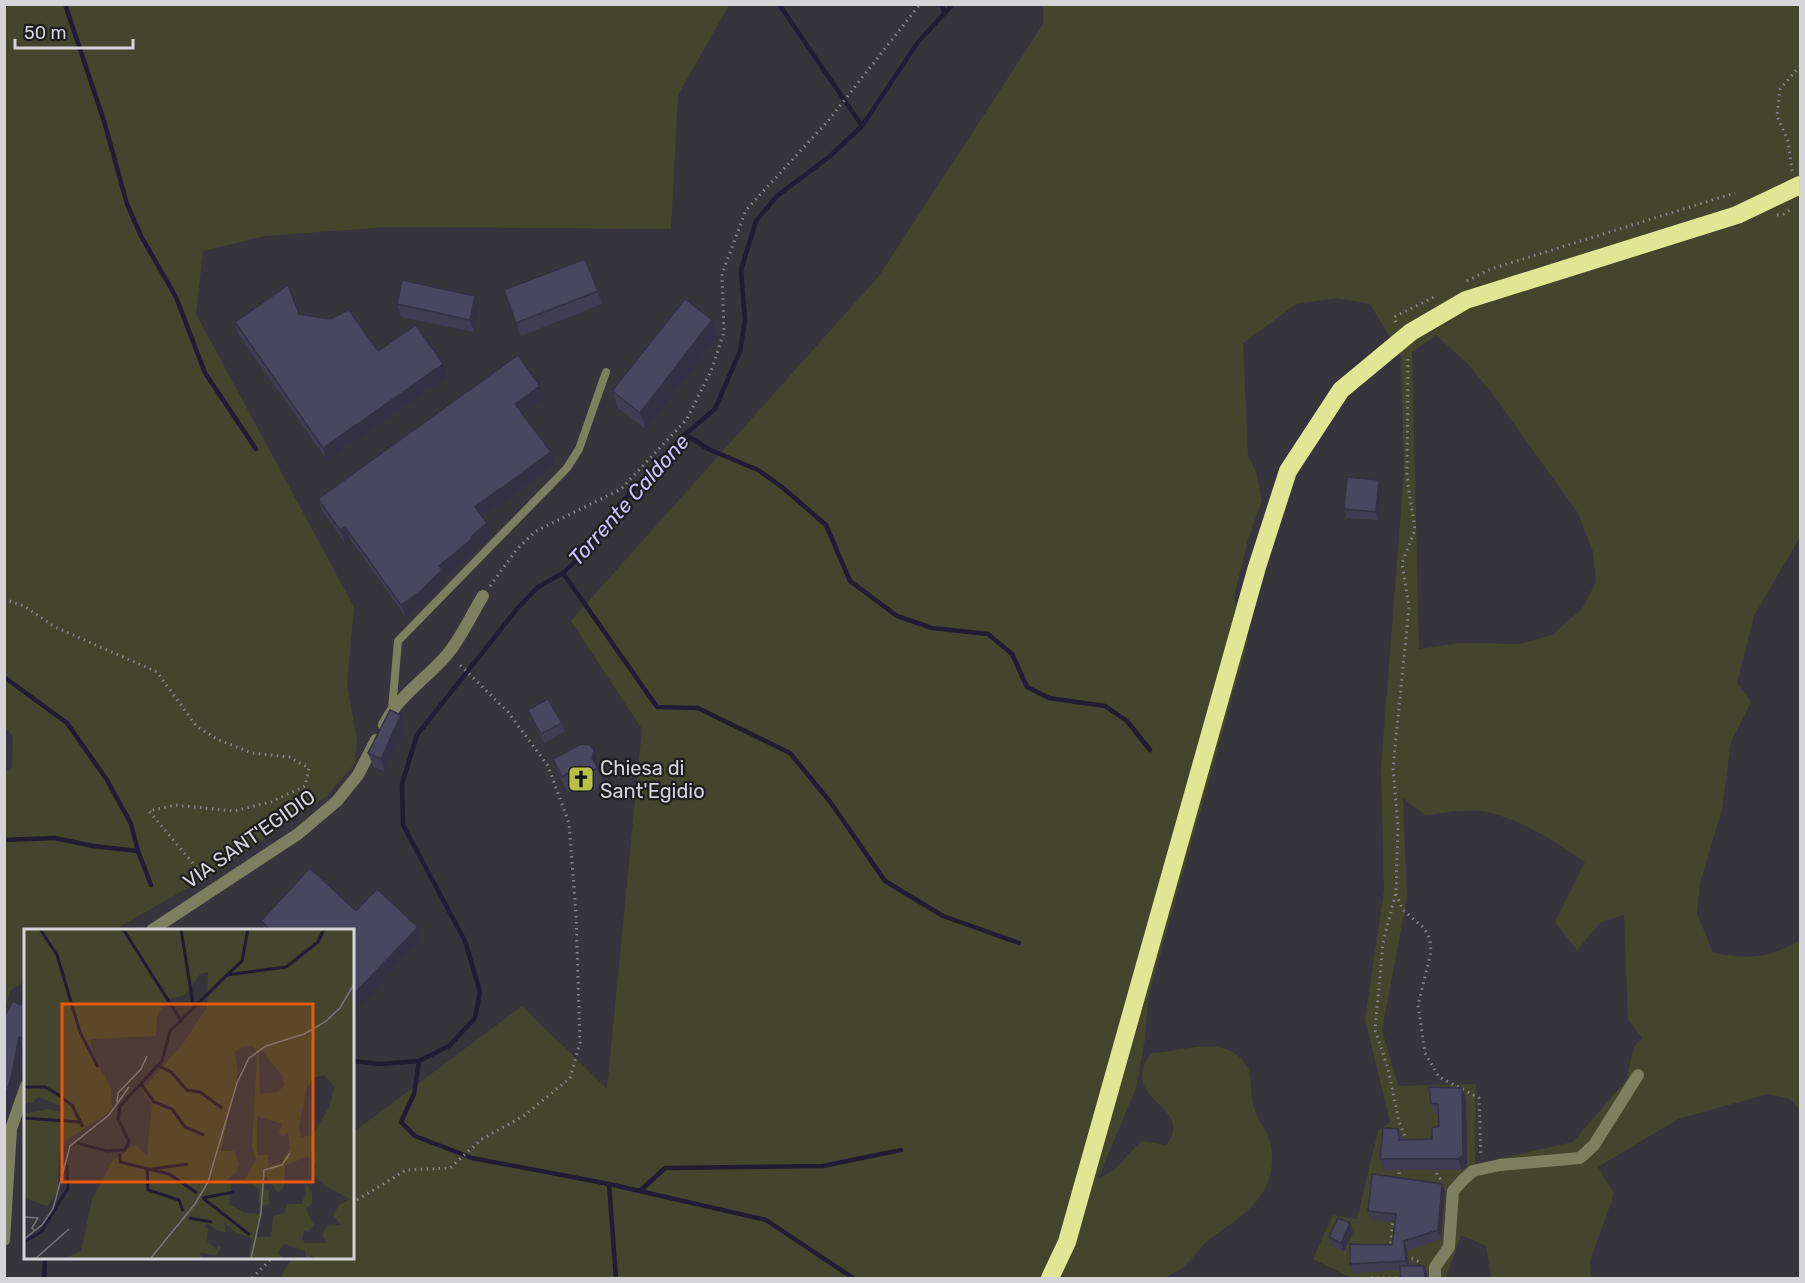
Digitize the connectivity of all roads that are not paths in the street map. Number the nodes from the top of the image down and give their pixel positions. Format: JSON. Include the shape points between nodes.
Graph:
{"nodes":[{"id":1,"x":1796,"y":178,"type":"edge"},
{"id":2,"x":606,"y":372,"type":"dead end"},
{"id":3,"x":483,"y":596,"type":"road end"},
{"id":4,"x":392,"y":709,"type":"junction"},
{"id":5,"x":154,"y":929,"type":"edge"},
{"id":6,"x":1638,"y":1075,"type":"dead end"},
{"id":7,"x":24,"y":1092,"type":"edge"},
{"id":8,"x":4,"y":1240,"type":"edge"},
{"id":9,"x":1435,"y":1273,"type":"edge"},
{"id":10,"x":1051,"y":1278,"type":"edge"}],
"edges":[{"from":1,"to":10,"type":"highway","via":[[1737,215],[1466,300],[1411,332],[1341,390],[1288,471],[1231,654],[1067,1242]]},
{"from":2,"to":4,"type":"lane","via":[[579,449],[567,468],[398,641]]},
{"from":3,"to":4,"type":"street","name":"VIA SANT'EGIDIO","via":[[448,654]]},
{"from":4,"to":5,"type":"street","name":"VIA SANT'EGIDIO","via":[[358,775],[337,801],[298,834]]},
{"from":6,"to":9,"type":"street","via":[[1594,1145],[1580,1158],[1473,1171],[1453,1191],[1449,1247]]},
{"from":7,"to":8,"type":"street","via":[[11,1130]]}]}
